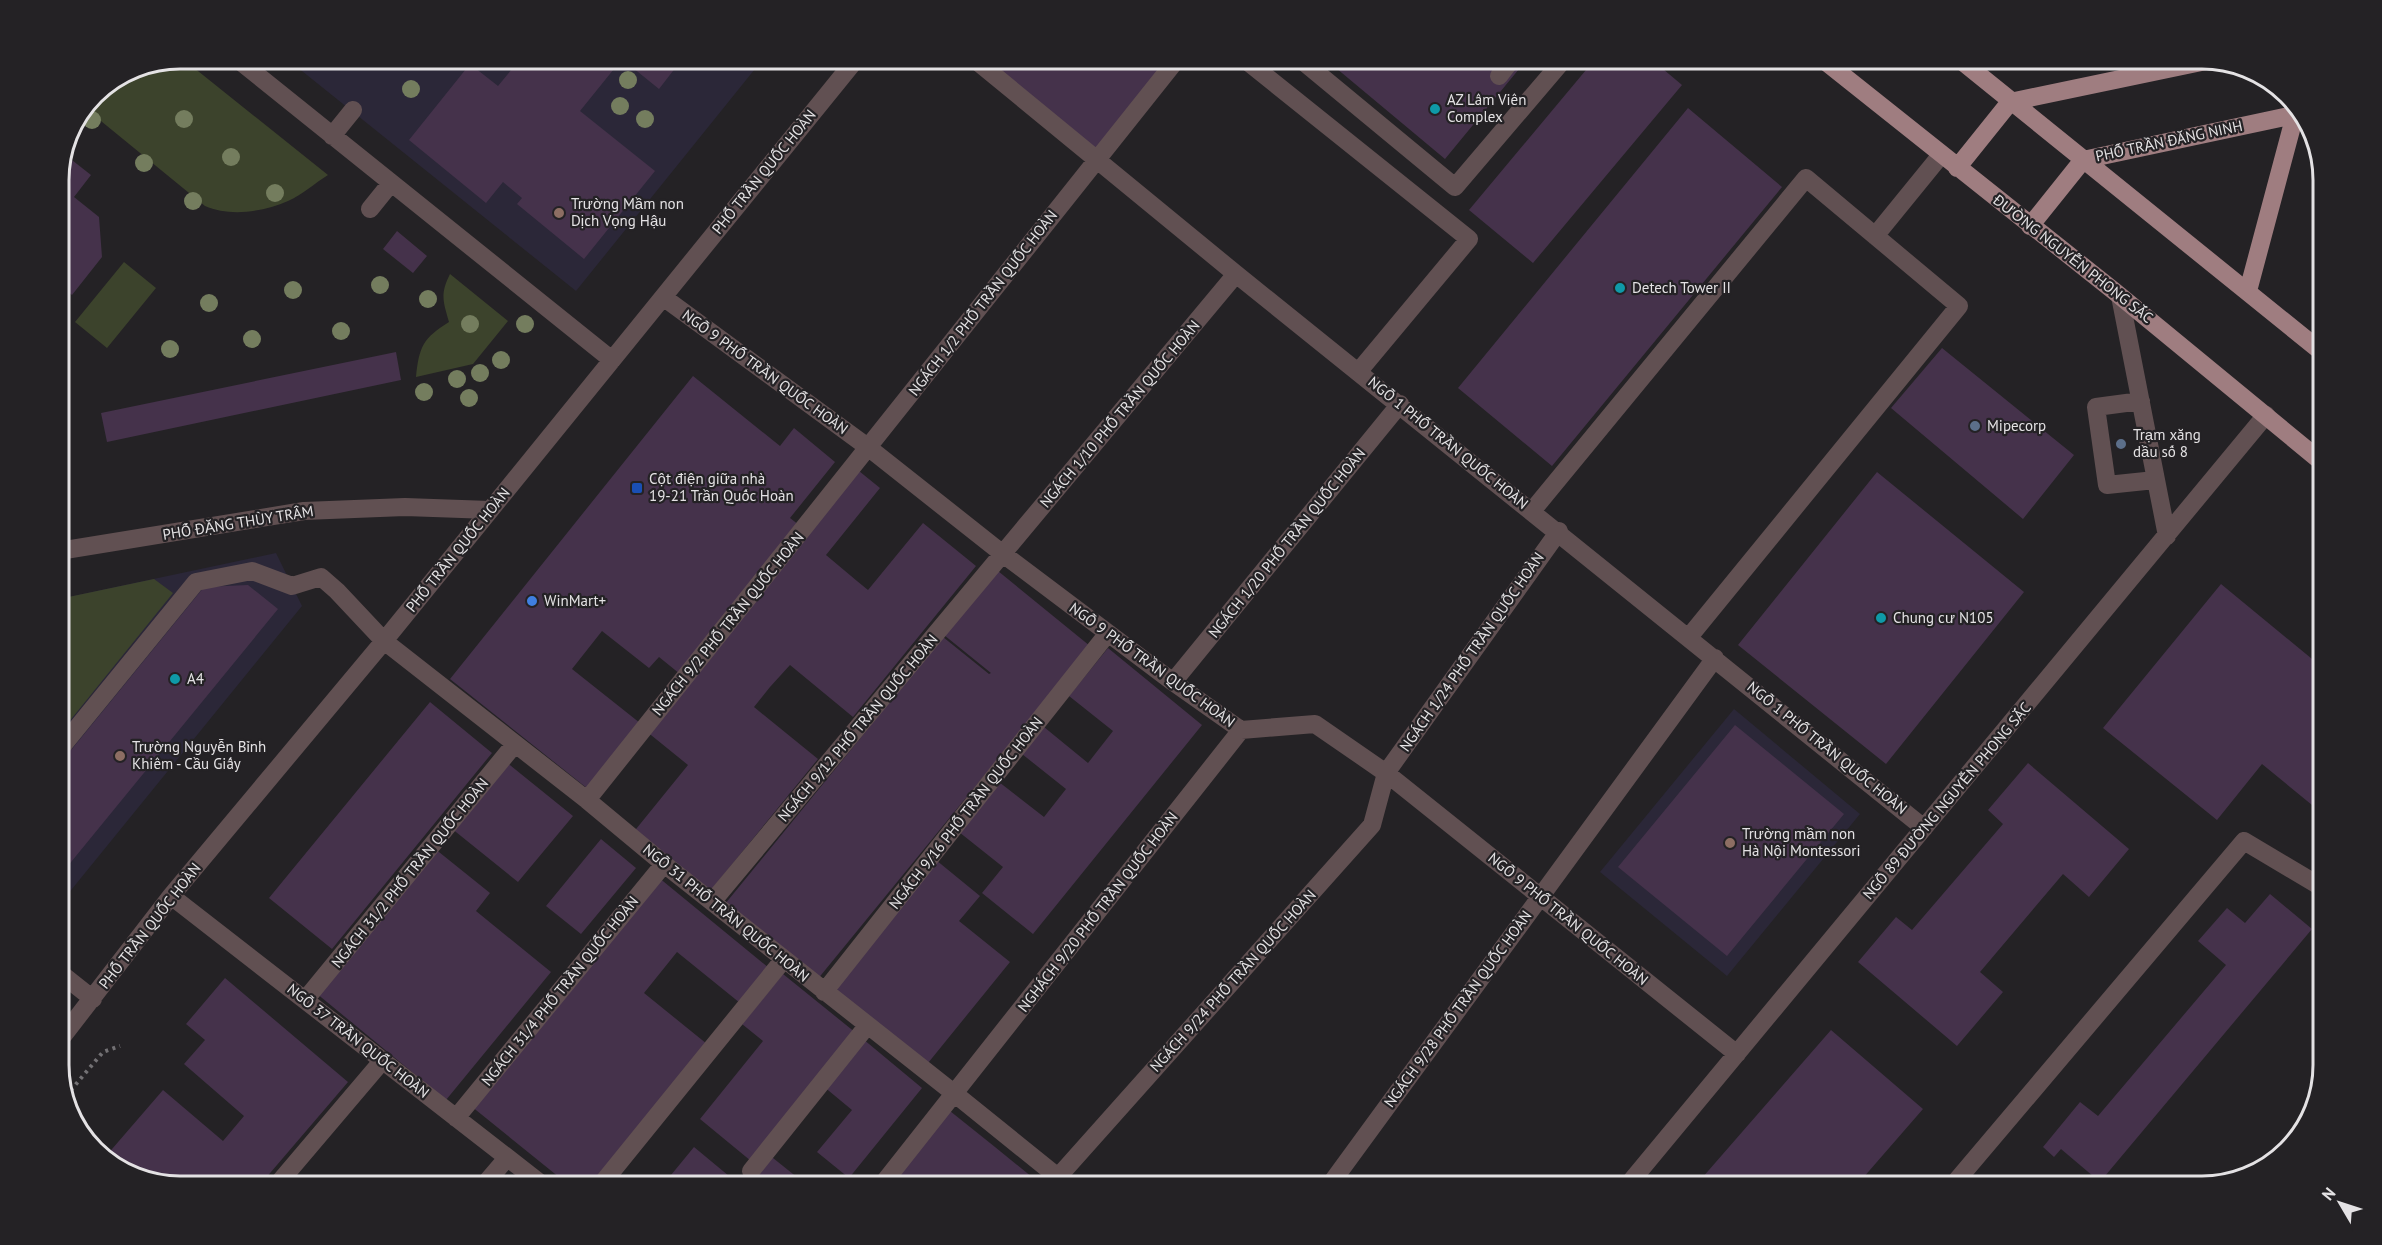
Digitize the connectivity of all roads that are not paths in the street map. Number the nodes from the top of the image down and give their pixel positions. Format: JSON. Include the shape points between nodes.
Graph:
{"nodes":[{"id":1,"x":250,"y":69,"type":"edge"},
{"id":2,"x":848,"y":69,"type":"edge"},
{"id":3,"x":987,"y":69,"type":"edge"},
{"id":4,"x":1169,"y":69,"type":"edge"},
{"id":5,"x":1257,"y":69,"type":"edge"},
{"id":6,"x":1312,"y":69,"type":"edge"},
{"id":7,"x":1504,"y":69,"type":"edge"},
{"id":8,"x":1556,"y":69,"type":"edge"},
{"id":9,"x":1835,"y":69,"type":"edge"},
{"id":10,"x":1971,"y":69,"type":"edge"},
{"id":11,"x":2168,"y":69,"type":"edge"},
{"id":12,"x":1498,"y":76,"type":"dead end"},
{"id":13,"x":2010,"y":102,"type":"junction"},
{"id":14,"x":353,"y":110,"type":"dead end"},
{"id":15,"x":2292,"y":115,"type":"edge"},
{"id":16,"x":2297,"y":122,"type":"edge"},
{"id":17,"x":332,"y":136,"type":"junction"},
{"id":18,"x":1941,"y":155,"type":"junction"},
{"id":19,"x":1097,"y":158,"type":"junction"},
{"id":20,"x":2083,"y":160,"type":"junction"},
{"id":21,"x":1957,"y":168,"type":"junction"},
{"id":22,"x":391,"y":183,"type":"junction"},
{"id":23,"x":370,"y":209,"type":"dead end"},
{"id":24,"x":2030,"y":226,"type":"junction"},
{"id":25,"x":1875,"y":236,"type":"junction"},
{"id":26,"x":1236,"y":274,"type":"junction"},
{"id":27,"x":2248,"y":291,"type":"junction"},
{"id":28,"x":2120,"y":296,"type":"junction"},
{"id":29,"x":663,"y":297,"type":"junction"},
{"id":30,"x":2313,"y":345,"type":"edge"},
{"id":31,"x":612,"y":360,"type":"junction"},
{"id":32,"x":1359,"y":371,"type":"junction"},
{"id":33,"x":2140,"y":401,"type":"junction"},
{"id":34,"x":1400,"y":404,"type":"junction"},
{"id":35,"x":2266,"y":415,"type":"junction"},
{"id":36,"x":869,"y":448,"type":"junction"},
{"id":37,"x":2313,"y":455,"type":"edge"},
{"id":38,"x":2155,"y":480,"type":"junction"},
{"id":39,"x":490,"y":510,"type":"junction"},
{"id":40,"x":1532,"y":511,"type":"junction"},
{"id":41,"x":1558,"y":531,"type":"junction"},
{"id":42,"x":2167,"y":536,"type":"junction"},
{"id":43,"x":69,"y":549,"type":"edge"},
{"id":44,"x":1003,"y":554,"type":"junction"},
{"id":45,"x":1108,"y":633,"type":"junction"},
{"id":46,"x":1689,"y":637,"type":"junction"},
{"id":47,"x":384,"y":641,"type":"junction"},
{"id":48,"x":1715,"y":658,"type":"junction"},
{"id":49,"x":1173,"y":682,"type":"junction"},
{"id":50,"x":1241,"y":730,"type":"junction"},
{"id":51,"x":69,"y":738,"type":"edge"},
{"id":52,"x":514,"y":745,"type":"junction"},
{"id":53,"x":1386,"y":773,"type":"junction"},
{"id":54,"x":587,"y":800,"type":"junction"},
{"id":55,"x":1924,"y":828,"type":"junction"},
{"id":56,"x":664,"y":864,"type":"junction"},
{"id":57,"x":2313,"y":882,"type":"edge"},
{"id":58,"x":171,"y":896,"type":"junction"},
{"id":59,"x":1540,"y":897,"type":"junction"},
{"id":60,"x":712,"y":903,"type":"junction"},
{"id":61,"x":784,"y":959,"type":"junction"},
{"id":62,"x":69,"y":980,"type":"edge"},
{"id":63,"x":824,"y":992,"type":"junction"},
{"id":64,"x":93,"y":999,"type":"junction"},
{"id":65,"x":305,"y":1000,"type":"junction"},
{"id":66,"x":867,"y":1026,"type":"junction"},
{"id":67,"x":69,"y":1029,"type":"edge"},
{"id":68,"x":1737,"y":1054,"type":"junction"},
{"id":69,"x":383,"y":1060,"type":"junction"},
{"id":70,"x":956,"y":1094,"type":"junction"},
{"id":71,"x":456,"y":1118,"type":"junction"},
{"id":72,"x":507,"y":1158,"type":"junction"},
{"id":73,"x":752,"y":1171,"type":"dead end"},
{"id":74,"x":284,"y":1176,"type":"edge"},
{"id":75,"x":492,"y":1176,"type":"edge"},
{"id":76,"x":531,"y":1176,"type":"edge"},
{"id":77,"x":608,"y":1176,"type":"edge"},
{"id":78,"x":889,"y":1176,"type":"edge"},
{"id":79,"x":1050,"y":1176,"type":"edge"},
{"id":80,"x":1066,"y":1176,"type":"edge"},
{"id":81,"x":1336,"y":1176,"type":"edge"},
{"id":82,"x":1635,"y":1176,"type":"edge"},
{"id":83,"x":1960,"y":1176,"type":"edge"}],
"edges":[{"from":1,"to":17,"type":"street"},
{"from":2,"to":29,"type":"street","name":"PHỐ TRẦN QUỐC HOÀN"},
{"from":3,"to":19,"type":"street","name":"NGÕ 1 PHỐ TRẦN QUỐC HOÀN"},
{"from":4,"to":19,"type":"street","name":"NGÁCH 1/2 PHỐ TRẦN QUỐC HOÀN"},
{"from":5,"to":32,"type":"street","via":[[1470,239]]},
{"from":6,"to":8,"type":"street","via":[[1455,187]]},
{"from":7,"to":12,"type":"street"},
{"from":9,"to":18,"type":"main road","name":"ĐƯỜNG NGUYỄN PHONG SẮC"},
{"from":10,"to":13,"type":"main road"},
{"from":11,"to":13,"type":"main road"},
{"from":13,"to":20,"type":"main road"},
{"from":13,"to":21,"type":"main road"},
{"from":14,"to":17,"type":"street"},
{"from":15,"to":20,"type":"main road","name":"PHỐ TRẦN ĐĂNG NINH"},
{"from":16,"to":27,"type":"main road"},
{"from":17,"to":22,"type":"street"},
{"from":18,"to":21,"type":"main road","name":"ĐƯỜNG NGUYỄN PHONG SẮC"},
{"from":18,"to":25,"type":"street"},
{"from":19,"to":26,"type":"street","name":"NGÕ 1 PHỐ TRẦN QUỐC HOÀN"},
{"from":19,"to":36,"type":"street","name":"NGÁCH 1/2 PHỐ TRẦN QUỐC HOÀN"},
{"from":20,"to":24,"type":"main road","name":"PHỐ TRẦN ĐĂNG NINH"},
{"from":20,"to":27,"type":"main road"},
{"from":21,"to":24,"type":"main road","name":"ĐƯỜNG NGUYỄN PHONG SẮC"},
{"from":22,"to":23,"type":"street"},
{"from":22,"to":31,"type":"street"},
{"from":24,"to":28,"type":"main road","name":"ĐƯỜNG NGUYỄN PHONG SẮC"},
{"from":25,"to":40,"type":"street","via":[[1806,178]]},
{"from":25,"to":46,"type":"street","via":[[1959,306]]},
{"from":26,"to":32,"type":"street","name":"NGÕ 1 PHỐ TRẦN QUỐC HOÀN"},
{"from":26,"to":44,"type":"street","name":"NGÁCH 1/10 PHỐ TRẦN QUỐC HOÀN"},
{"from":27,"to":30,"type":"main road"},
{"from":28,"to":33,"type":"street"},
{"from":28,"to":35,"type":"main road","name":"ĐƯỜNG NGUYỄN PHONG SẮC"},
{"from":29,"to":31,"type":"street","name":"PHỐ TRẦN QUỐC HOÀN"},
{"from":29,"to":36,"type":"street","name":"NGÕ 9 PHỐ TRẦN QUỐC HOÀN"},
{"from":31,"to":39,"type":"street","name":"PHỐ TRẦN QUỐC HOÀN"},
{"from":32,"to":34,"type":"street","name":"NGÕ 1 PHỐ TRẦN QUỐC HOÀN"},
{"from":33,"to":38,"type":"street"},
{"from":33,"to":38,"type":"street","via":[[2096,407],[2107,485]]},
{"from":34,"to":40,"type":"street","name":"NGÕ 1 PHỐ TRẦN QUỐC HOÀN"},
{"from":34,"to":49,"type":"street","name":"NGÁCH 1/20 PHỐ TRẦN QUỐC HOÀN"},
{"from":35,"to":37,"type":"main road","name":"ĐƯỜNG NGUYỄN PHONG SẮC"},
{"from":35,"to":42,"type":"street","name":"NGÕ 89 ĐƯỜNG NGUYỄN PHONG SẮC"},
{"from":36,"to":44,"type":"street","name":"NGÕ 9 PHỐ TRẦN QUỐC HOÀN"},
{"from":36,"to":54,"type":"street","name":"NGÁCH 9/2 PHỐ TRẦN QUỐC HOÀN"},
{"from":38,"to":42,"type":"street"},
{"from":39,"to":43,"type":"street","name":"PHỐ ĐẶNG THÙY TRÂM","via":[[405,507],[304,511]]},
{"from":39,"to":47,"type":"street","name":"PHỐ TRẦN QUỐC HOÀN"},
{"from":40,"to":41,"type":"street","name":"NGÕ 1 PHỐ TRẦN QUỐC HOÀN"},
{"from":41,"to":46,"type":"street","name":"NGÕ 1 PHỐ TRẦN QUỐC HOÀN"},
{"from":41,"to":53,"type":"street","name":"NGÁCH 1/24 PHỐ TRẦN QUỐC HOÀN"},
{"from":42,"to":55,"type":"street","name":"NGÕ 89 ĐƯỜNG NGUYỄN PHONG SẮC"},
{"from":44,"to":45,"type":"street","name":"NGÕ 9 PHỐ TRẦN QUỐC HOÀN"},
{"from":44,"to":60,"type":"street","name":"NGÁCH 9/12 PHỐ TRẦN QUỐC HOÀN"},
{"from":45,"to":49,"type":"street","name":"NGÕ 9 PHỐ TRẦN QUỐC HOÀN"},
{"from":45,"to":63,"type":"street","name":"NGÁCH 9/16 PHỐ TRẦN QUỐC HOÀN"},
{"from":46,"to":48,"type":"street","name":"NGÕ 1 PHỐ TRẦN QUỐC HOÀN"},
{"from":47,"to":51,"type":"street","name":"NGÕ 31 PHỐ TRẦN QUỐC HOÀN","via":[[321,577],[292,586],[252,572],[196,582]]},
{"from":47,"to":52,"type":"street","name":"NGÕ 31 PHỐ TRẦN QUỐC HOÀN"},
{"from":47,"to":58,"type":"street","name":"PHỐ TRẦN QUỐC HOÀN"},
{"from":48,"to":55,"type":"street","name":"NGÕ 1 PHỐ TRẦN QUỐC HOÀN"},
{"from":48,"to":59,"type":"street","name":"NGÁCH 9/28 PHỐ TRẦN QUỐC HOÀN"},
{"from":49,"to":50,"type":"street","name":"NGÕ 9 PHỐ TRẦN QUỐC HOÀN"},
{"from":50,"to":53,"type":"street","name":"NGÕ 9 PHỐ TRẦN QUỐC HOÀN","via":[[1315,724]]},
{"from":50,"to":70,"type":"street","name":"NGHÁCH 9/20 PHỐ TRẦN QUỐC HOÀN"},
{"from":52,"to":54,"type":"street","name":"NGÕ 31 PHỐ TRẦN QUỐC HOÀN"},
{"from":52,"to":65,"type":"street","name":"NGÁCH 31/2 PHỐ TRẦN QUỐC HOÀN"},
{"from":53,"to":59,"type":"street","name":"NGÕ 9 PHỐ TRẦN QUỐC HOÀN"},
{"from":53,"to":80,"type":"street","name":"NGÁCH 9/24 PHỐ TRẦN QUỐC HOÀN","via":[[1372,825]]},
{"from":54,"to":56,"type":"street","name":"NGÕ 31 PHỐ TRẦN QUỐC HOÀN"},
{"from":55,"to":68,"type":"street","name":"NGÕ 89 ĐƯỜNG NGUYỄN PHONG SẮC"},
{"from":56,"to":60,"type":"street","name":"NGÕ 31 PHỐ TRẦN QUỐC HOÀN"},
{"from":56,"to":71,"type":"street","name":"NGÁCH 31/4 PHỐ TRẦN QUỐC HOÀN"},
{"from":57,"to":83,"type":"street","via":[[2244,841]]},
{"from":58,"to":64,"type":"street","name":"PHỐ TRẦN QUỐC HOÀN"},
{"from":58,"to":65,"type":"street","name":"NGÕ 37 TRẦN QUỐC HOÀN"},
{"from":59,"to":68,"type":"street","name":"NGÕ 9 PHỐ TRẦN QUỐC HOÀN"},
{"from":59,"to":81,"type":"street","name":"NGÁCH 9/28 PHỐ TRẦN QUỐC HOÀN"},
{"from":60,"to":61,"type":"street","name":"NGÕ 31 PHỐ TRẦN QUỐC HOÀN"},
{"from":61,"to":63,"type":"street","name":"NGÕ 31 PHỐ TRẦN QUỐC HOÀN"},
{"from":61,"to":77,"type":"street"},
{"from":62,"to":64,"type":"street"},
{"from":63,"to":66,"type":"street","name":"NGÕ 31 PHỐ TRẦN QUỐC HOÀN"},
{"from":64,"to":67,"type":"street","name":"PHỐ TRẦN QUỐC HOÀN"},
{"from":65,"to":69,"type":"street","name":"NGÕ 37 TRẦN QUỐC HOÀN"},
{"from":66,"to":70,"type":"street","name":"NGÕ 31 PHỐ TRẦN QUỐC HOÀN"},
{"from":66,"to":73,"type":"street"},
{"from":68,"to":82,"type":"street","name":"NGÕ 89 ĐƯỜNG NGUYỄN PHONG SẮC"},
{"from":69,"to":71,"type":"street","name":"NGÕ 37 TRẦN QUỐC HOÀN"},
{"from":69,"to":74,"type":"street"},
{"from":70,"to":78,"type":"street","name":"NGHÁCH 9/20 PHỐ TRẦN QUỐC HOÀN"},
{"from":70,"to":79,"type":"street","name":"NGÕ 31 PHỐ TRẦN QUỐC HOÀN"},
{"from":71,"to":72,"type":"street","name":"NGÕ 37 TRẦN QUỐC HOÀN"},
{"from":72,"to":75,"type":"street"},
{"from":72,"to":76,"type":"street","name":"NGÕ 37 TRẦN QUỐC HOÀN"}]}
